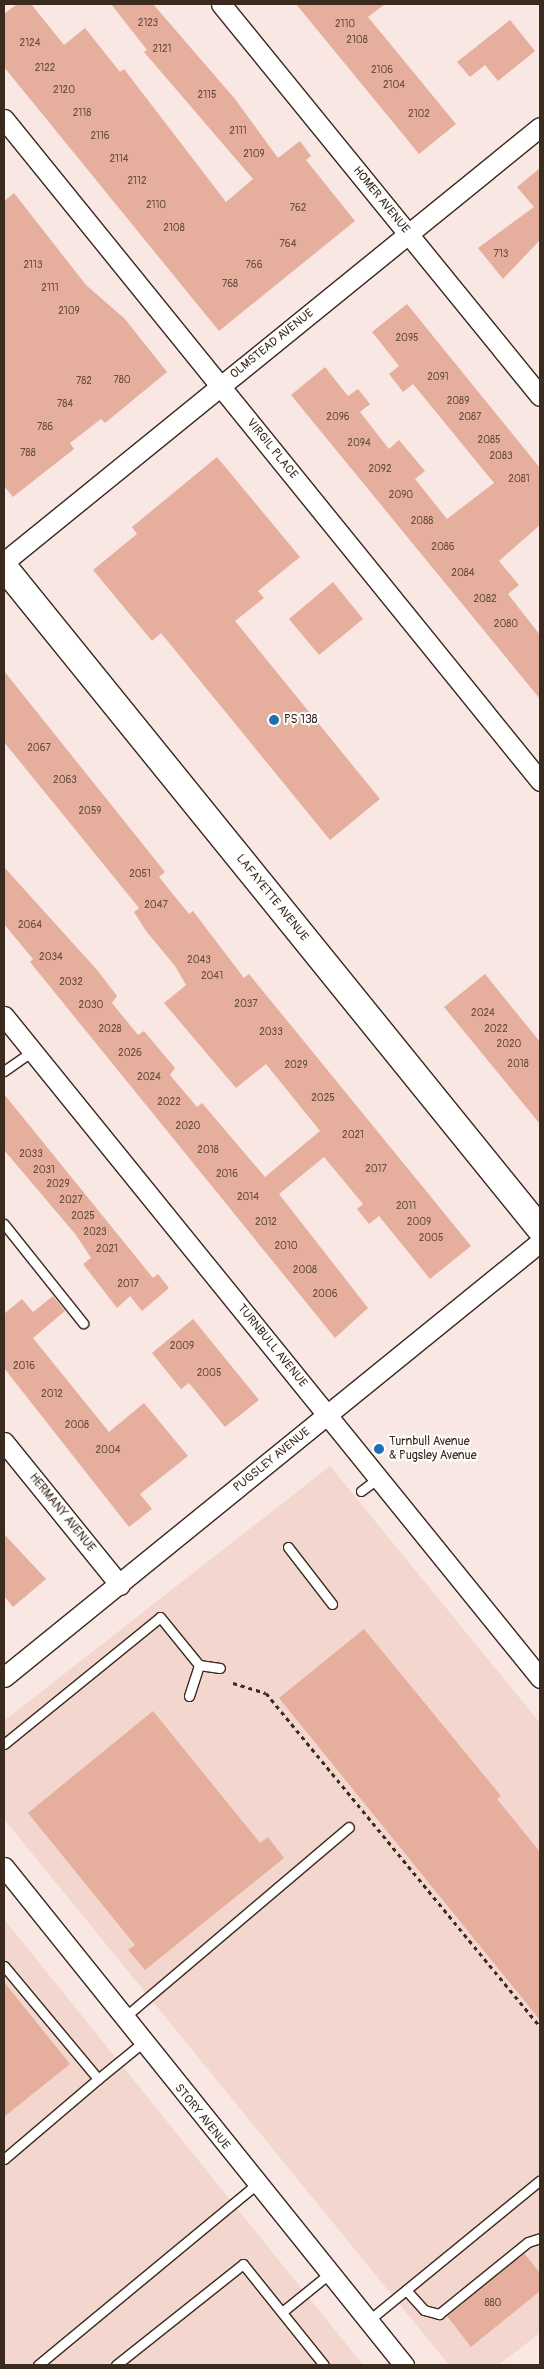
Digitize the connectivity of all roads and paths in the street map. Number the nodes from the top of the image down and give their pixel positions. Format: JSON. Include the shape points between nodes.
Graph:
{"nodes":[{"id":1,"x":221,"y":4,"type":"edge"},
{"id":2,"x":4,"y":119,"type":"edge"},
{"id":3,"x":540,"y":127,"type":"edge"},
{"id":4,"x":408,"y":234,"type":"junction"},
{"id":5,"x":220,"y":386,"type":"junction"},
{"id":6,"x":540,"y":396,"type":"edge"},
{"id":7,"x":4,"y":562,"type":"edge"},
{"id":8,"x":4,"y":567,"type":"edge"},
{"id":9,"x":540,"y":781,"type":"edge"},
{"id":10,"x":4,"y":1016,"type":"edge"},
{"id":11,"x":33,"y":1051,"type":"junction"},
{"id":12,"x":4,"y":1071,"type":"edge"},
{"id":13,"x":4,"y":1224,"type":"edge"},
{"id":14,"x":540,"y":1229,"type":"edge"},
{"id":15,"x":540,"y":1242,"type":"edge"},
{"id":16,"x":83,"y":1323,"type":"dead end"},
{"id":17,"x":328,"y":1414,"type":"junction"},
{"id":18,"x":4,"y":1442,"type":"edge"},
{"id":19,"x":379,"y":1478,"type":"junction"},
{"id":20,"x":361,"y":1491,"type":"dead end"},
{"id":21,"x":288,"y":1548,"type":"dead end"},
{"id":22,"x":120,"y":1585,"type":"junction"},
{"id":23,"x":332,"y":1604,"type":"dead end"},
{"id":24,"x":199,"y":1665,"type":"junction"},
{"id":25,"x":220,"y":1668,"type":"dead end"},
{"id":26,"x":4,"y":1678,"type":"edge"},
{"id":27,"x":540,"y":1678,"type":"edge"},
{"id":28,"x":233,"y":1683,"type":"dead end"},
{"id":29,"x":189,"y":1696,"type":"dead end"},
{"id":30,"x":4,"y":1744,"type":"edge"},
{"id":31,"x":349,"y":1827,"type":"dead end"},
{"id":32,"x":4,"y":1867,"type":"edge"},
{"id":33,"x":4,"y":1966,"type":"edge"},
{"id":34,"x":126,"y":2016,"type":"junction"},
{"id":35,"x":540,"y":2027,"type":"edge"},
{"id":36,"x":142,"y":2043,"type":"junction"},
{"id":37,"x":98,"y":2079,"type":"junction"},
{"id":38,"x":4,"y":2159,"type":"edge"},
{"id":39,"x":540,"y":2180,"type":"edge"},
{"id":40,"x":257,"y":2184,"type":"junction"},
{"id":41,"x":540,"y":2238,"type":"edge"},
{"id":42,"x":329,"y":2274,"type":"junction"},
{"id":43,"x":406,"y":2290,"type":"junction"},
{"id":44,"x":282,"y":2312,"type":"junction"},
{"id":45,"x":368,"y":2321,"type":"junction"},
{"id":46,"x":38,"y":2365,"type":"edge"},
{"id":47,"x":116,"y":2365,"type":"edge"},
{"id":48,"x":324,"y":2365,"type":"edge"},
{"id":49,"x":404,"y":2365,"type":"edge"}],
"edges":[{"from":1,"to":4,"type":"street","name":"HOMER AVENUE"},
{"from":2,"to":5,"type":"street","name":"VIRGIL PLACE"},
{"from":3,"to":4,"type":"street","name":"OLMSTEAD AVENUE"},
{"from":4,"to":5,"type":"street","name":"OLMSTEAD AVENUE"},
{"from":4,"to":6,"type":"street","name":"HOMER AVENUE"},
{"from":5,"to":7,"type":"street","name":"OLMSTEAD AVENUE"},
{"from":5,"to":9,"type":"street","name":"VIRGIL PLACE"},
{"from":8,"to":14,"type":"street","name":"LAFAYETTE AVENUE"},
{"from":10,"to":11,"type":"street","name":"TURNBULL AVENUE"},
{"from":11,"to":12,"type":"lane"},
{"from":11,"to":17,"type":"street","name":"TURNBULL AVENUE"},
{"from":13,"to":16,"type":"lane"},
{"from":15,"to":17,"type":"street","name":"PUGSLEY AVENUE"},
{"from":17,"to":19,"type":"street","name":"TURNBULL AVENUE"},
{"from":17,"to":22,"type":"street","name":"PUGSLEY AVENUE"},
{"from":18,"to":22,"type":"street","name":"HERMANY AVENUE"},
{"from":19,"to":20,"type":"lane"},
{"from":19,"to":27,"type":"street","name":"TURNBULL AVENUE"},
{"from":21,"to":23,"type":"lane"},
{"from":22,"to":26,"type":"street","name":"PUGSLEY AVENUE"},
{"from":24,"to":25,"type":"lane"},
{"from":24,"to":29,"type":"lane"},
{"from":24,"to":30,"type":"lane","via":[[160,1617]]},
{"from":28,"to":35,"type":"path","via":[[266,1693]]},
{"from":31,"to":34,"type":"lane"},
{"from":32,"to":34,"type":"street","name":"STORY AVENUE"},
{"from":33,"to":37,"type":"lane"},
{"from":34,"to":36,"type":"street","name":"STORY AVENUE"},
{"from":36,"to":37,"type":"lane"},
{"from":36,"to":40,"type":"street","name":"STORY AVENUE"},
{"from":37,"to":38,"type":"lane"},
{"from":39,"to":43,"type":"lane"},
{"from":40,"to":42,"type":"street","name":"STORY AVENUE"},
{"from":40,"to":46,"type":"lane"},
{"from":41,"to":43,"type":"lane","via":[[528,2242],[439,2314],[424,2310]]},
{"from":42,"to":44,"type":"lane"},
{"from":42,"to":45,"type":"street","name":"STORY AVENUE"},
{"from":43,"to":45,"type":"lane"},
{"from":44,"to":47,"type":"lane","via":[[243,2264]]},
{"from":44,"to":48,"type":"lane"},
{"from":45,"to":49,"type":"street","name":"STORY AVENUE"}]}
